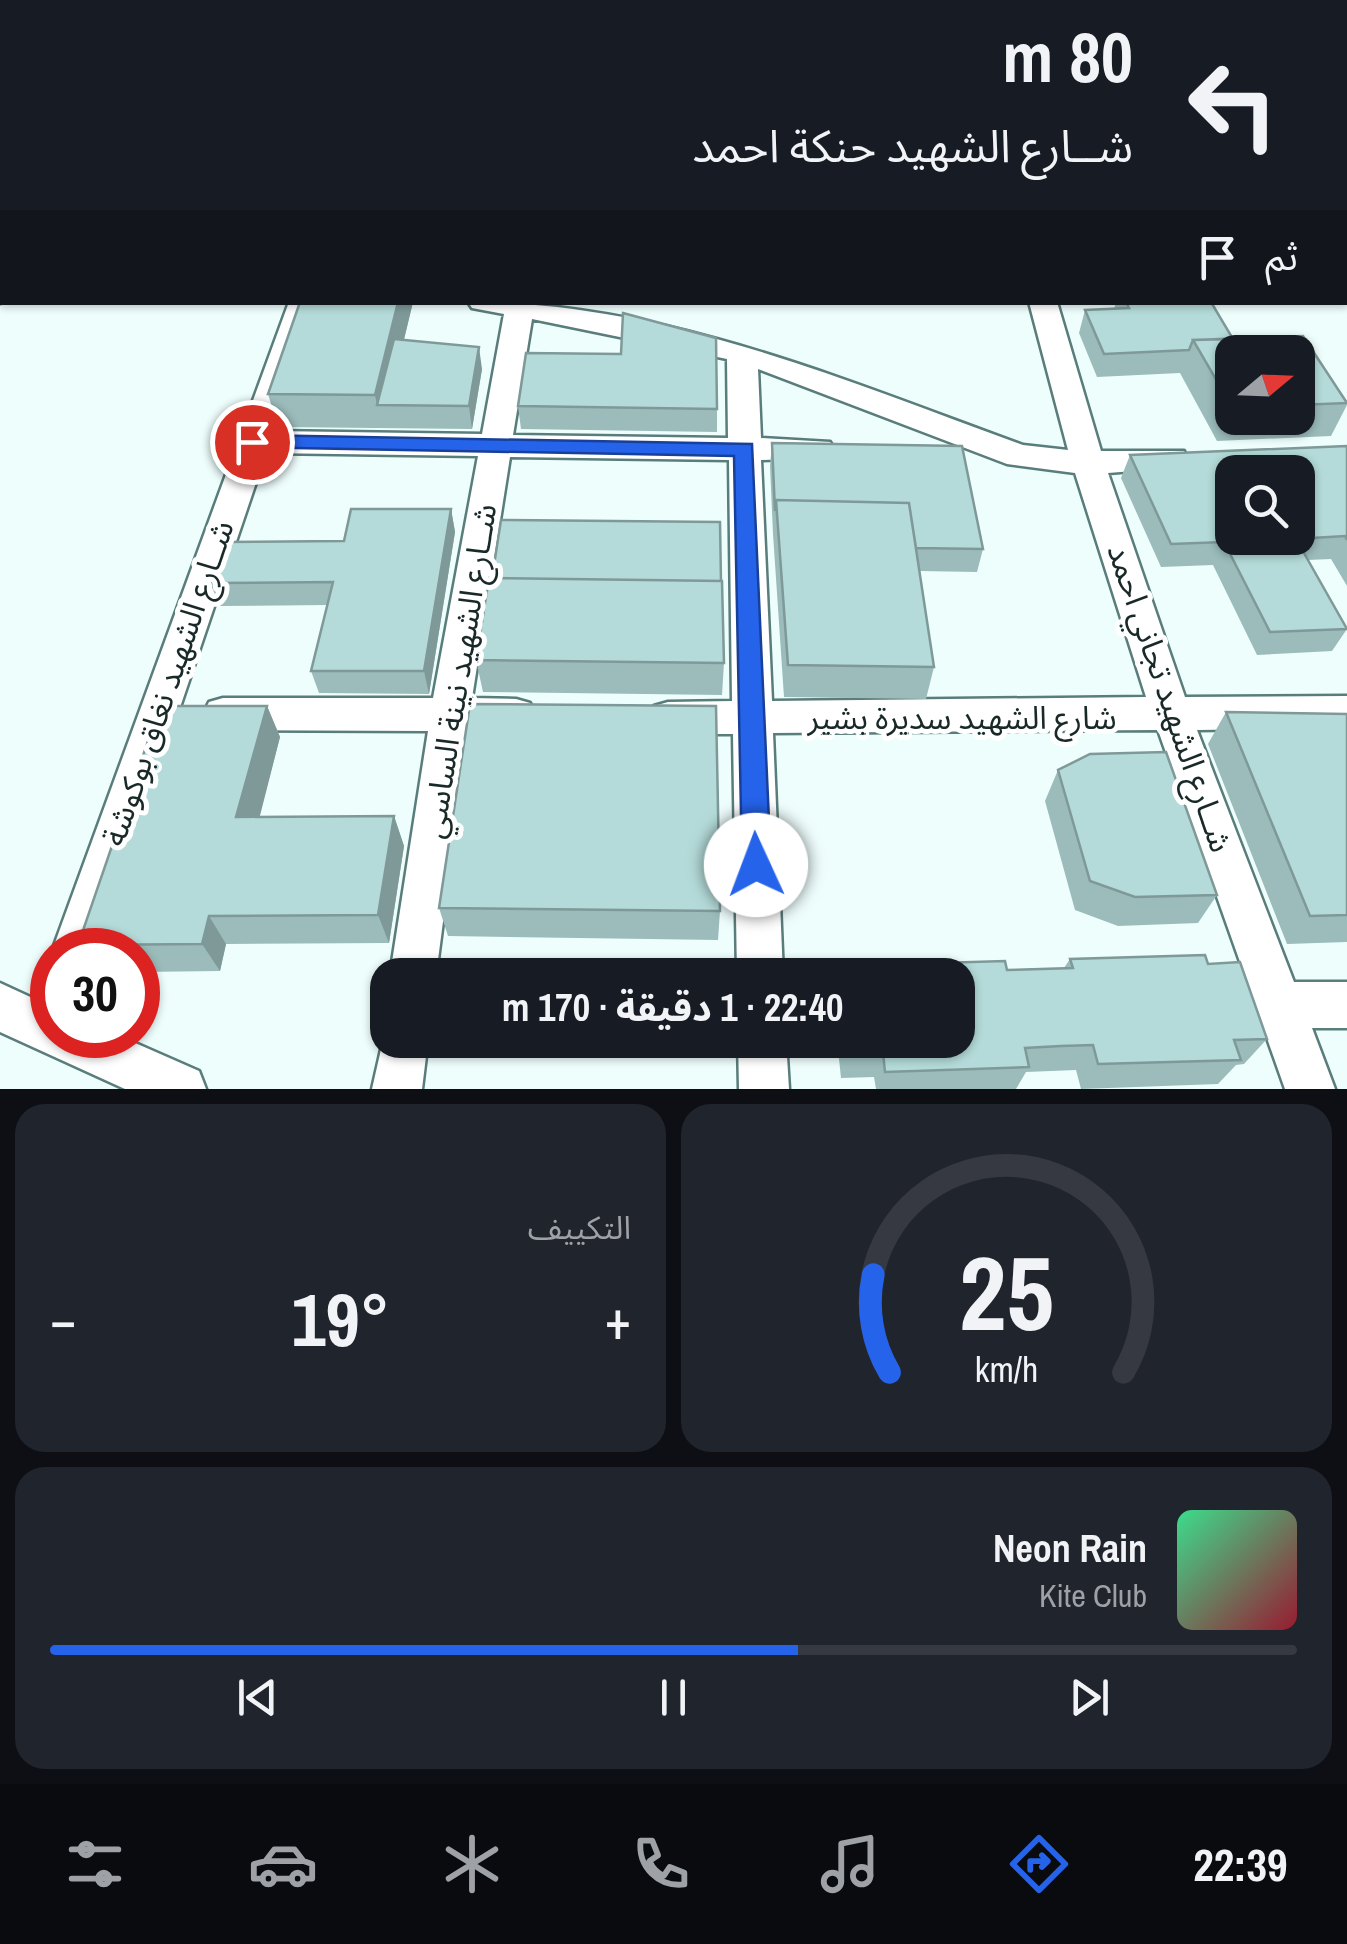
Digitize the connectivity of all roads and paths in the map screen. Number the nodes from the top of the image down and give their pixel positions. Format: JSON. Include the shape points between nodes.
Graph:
{"nodes":[{"id":1,"x":302,"y":305,"type":"edge"},
{"id":2,"x":1044,"y":305,"type":"edge"},
{"id":3,"x":500,"y":306,"type":"edge"},
{"id":4,"x":742,"y":353,"type":"junction"},
{"id":5,"x":252,"y":442,"type":"junction"},
{"id":6,"x":495,"y":445,"type":"junction"},
{"id":7,"x":744,"y":449,"type":"junction"},
{"id":8,"x":843,"y":450,"type":"edge"},
{"id":9,"x":922,"y":451,"type":"edge"},
{"id":10,"x":1000,"y":452,"type":"junction"},
{"id":11,"x":1207,"y":458,"type":"edge"},
{"id":12,"x":1088,"y":463,"type":"junction"},
{"id":13,"x":1347,"y":712,"type":"edge"},
{"id":14,"x":158,"y":714,"type":"junction"},
{"id":15,"x":450,"y":714,"type":"junction"},
{"id":16,"x":563,"y":716,"type":"edge"},
{"id":17,"x":638,"y":717,"type":"edge"},
{"id":18,"x":1173,"y":717,"type":"junction"},
{"id":19,"x":752,"y":719,"type":"junction"},
{"id":20,"x":82,"y":928,"type":"edge"},
{"id":21,"x":415,"y":958,"type":"edge"},
{"id":22,"x":759,"y":958,"type":"edge"},
{"id":23,"x":1279,"y":1005,"type":"junction"},
{"id":24,"x":1347,"y":1005,"type":"edge"},
{"id":25,"x":0,"y":1006,"type":"edge"},
{"id":26,"x":30,"y":1018,"type":"edge"},
{"id":27,"x":118,"y":1058,"type":"edge"},
{"id":28,"x":401,"y":1058,"type":"edge"},
{"id":29,"x":763,"y":1058,"type":"edge"},
{"id":30,"x":181,"y":1089,"type":"edge"},
{"id":31,"x":397,"y":1089,"type":"edge"},
{"id":32,"x":764,"y":1089,"type":"edge"},
{"id":33,"x":1310,"y":1089,"type":"edge"}],
"edges":[{"from":1,"to":5,"type":"street","name":"شــارع الشهيد نغاق بوكوشة"},
{"from":2,"to":12,"type":"street","name":"شــارع الشهيد تجاني احمد"},
{"from":3,"to":4,"type":"street"},
{"from":3,"to":6,"type":"street","name":"شــارع الشهيد نينة الساسي"},
{"from":4,"to":7,"type":"street"},
{"from":4,"to":10,"type":"street"},
{"from":5,"to":6,"type":"street"},
{"from":5,"to":14,"type":"street","name":"شــارع الشهيد نغاق بوكوشة"},
{"from":6,"to":7,"type":"street"},
{"from":6,"to":15,"type":"street","name":"شــارع الشهيد نينة الساسي"},
{"from":7,"to":8,"type":"street"},
{"from":7,"to":19,"type":"street"},
{"from":9,"to":10,"type":"street"},
{"from":10,"to":12,"type":"street"},
{"from":11,"to":12,"type":"street"},
{"from":12,"to":18,"type":"street","name":"شــارع الشهيد تجاني احمد"},
{"from":13,"to":18,"type":"street","name":"شارع الشهيد سديرة بشير"},
{"from":14,"to":15,"type":"street"},
{"from":14,"to":20,"type":"street","name":"شــارع الشهيد نغاق بوكوشة"},
{"from":15,"to":16,"type":"street"},
{"from":15,"to":21,"type":"street","name":"شــارع الشهيد نينة الساسي"},
{"from":17,"to":19,"type":"street","name":"شارع الشهيد سديرة بشير"},
{"from":18,"to":19,"type":"street","name":"شارع الشهيد سديرة بشير"},
{"from":18,"to":23,"type":"street","name":"شــارع الشهيد تجاني احمد"},
{"from":19,"to":22,"type":"street"},
{"from":23,"to":24,"type":"street"},
{"from":23,"to":33,"type":"street","name":"شــارع الشهيد تجاني احمد"},
{"from":25,"to":26,"type":"street"},
{"from":27,"to":30,"type":"street"},
{"from":28,"to":31,"type":"street"},
{"from":29,"to":32,"type":"street"}]}
